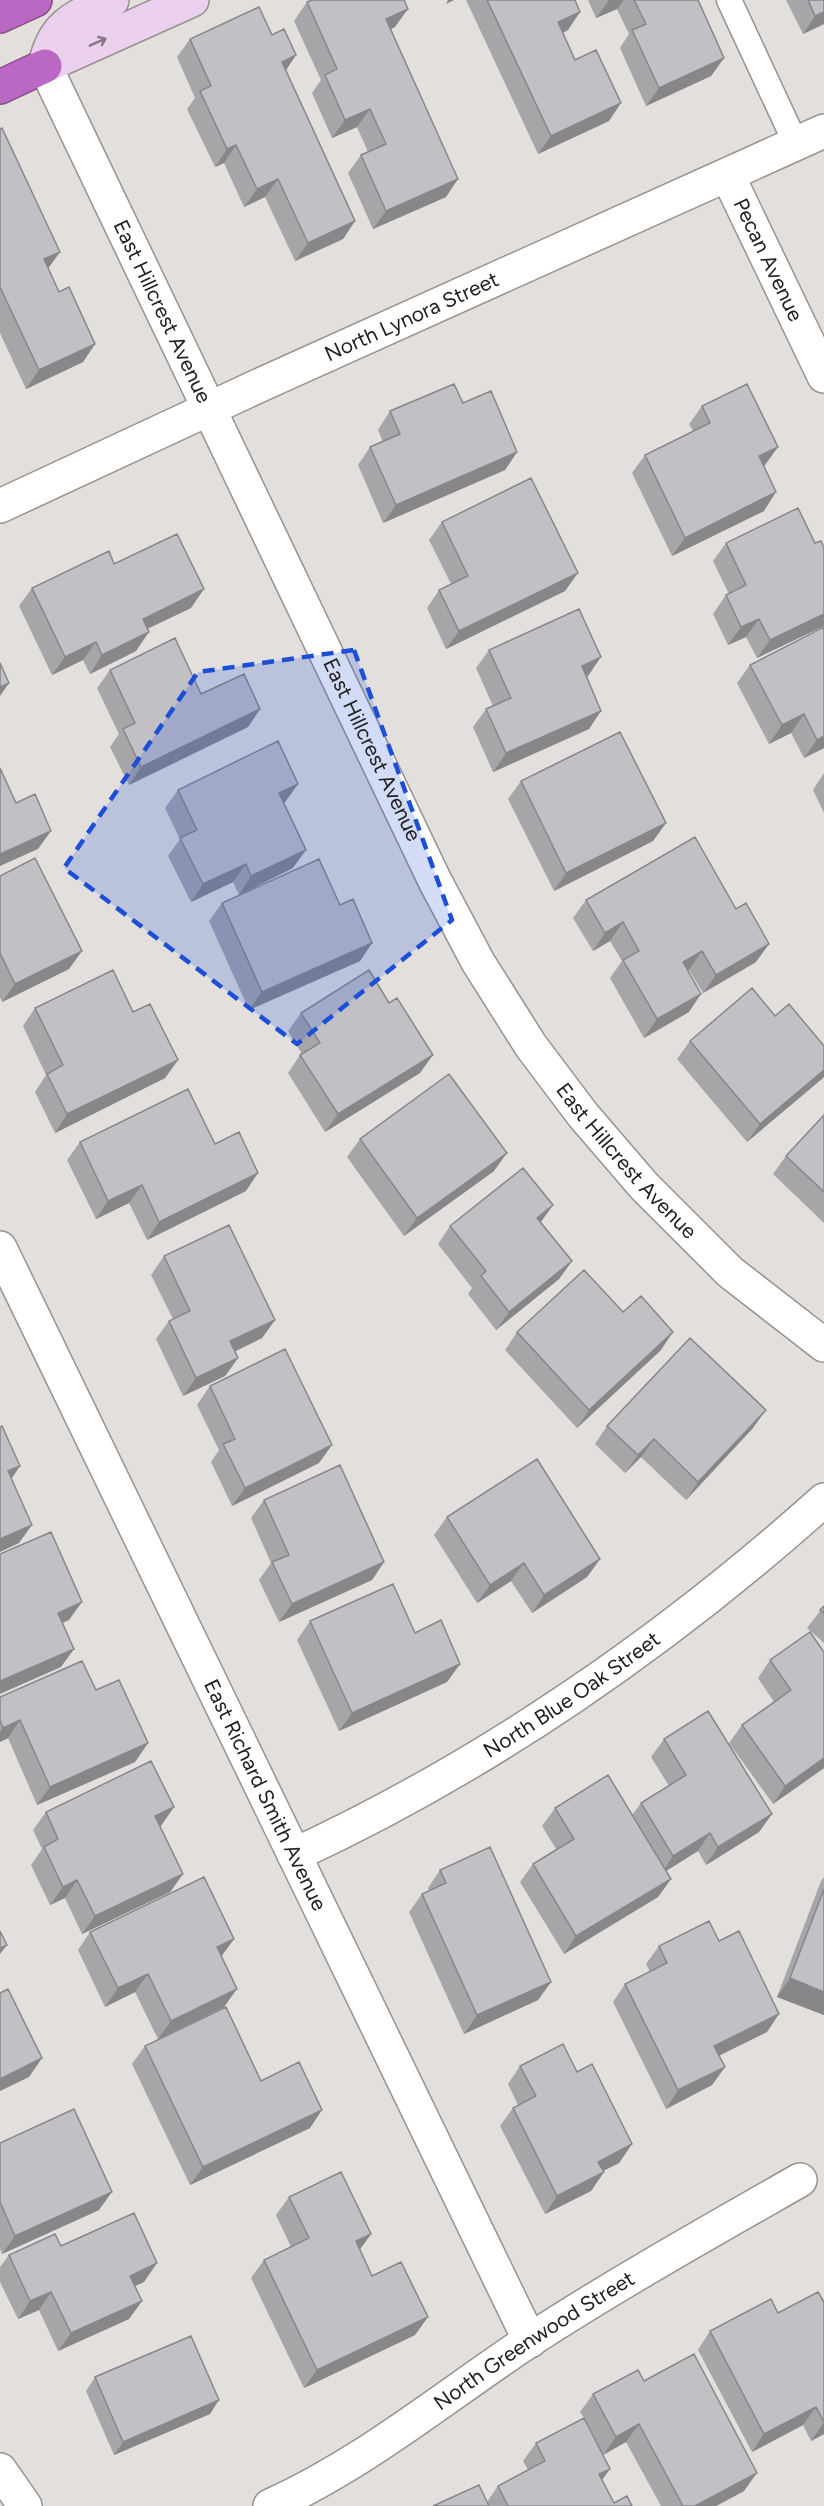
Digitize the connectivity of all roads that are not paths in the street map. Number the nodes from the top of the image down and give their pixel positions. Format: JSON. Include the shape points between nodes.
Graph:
{"nodes":[{"id":1,"x":35,"y":0,"type":"edge"},
{"id":2,"x":112,"y":0,"type":"edge"},
{"id":3,"x":192,"y":0,"type":"edge"},
{"id":4,"x":729,"y":0,"type":"edge"},
{"id":5,"x":0,"y":16,"type":"edge"},
{"id":6,"x":45,"y":66,"type":"junction"},
{"id":7,"x":0,"y":87,"type":"edge"},
{"id":8,"x":810,"y":138,"type":"edge"},
{"id":9,"x":728,"y":176,"type":"junction"},
{"id":10,"x":824,"y":376,"type":"edge"},
{"id":11,"x":210,"y":409,"type":"junction"},
{"id":12,"x":0,"y":506,"type":"edge"},
{"id":13,"x":0,"y":1248,"type":"edge"},
{"id":14,"x":824,"y":1345,"type":"edge"},
{"id":15,"x":824,"y":1500,"type":"edge"},
{"id":16,"x":294,"y":1855,"type":"junction"},
{"id":17,"x":800,"y":2180,"type":"dead end"},
{"id":18,"x":530,"y":2341,"type":"junction"},
{"id":19,"x":0,"y":2470,"type":"edge"},
{"id":20,"x":25,"y":2506,"type":"edge"},
{"id":21,"x":270,"y":2506,"type":"edge"}],
"edges":[{"from":1,"to":5,"type":"highway"},
{"from":2,"to":6,"type":"main road","via":[[62,29],[49,47]]},
{"from":6,"to":3,"type":"main road","one_way":true},
{"from":4,"to":8,"type":"lane"},
{"from":6,"to":7,"type":"highway"},
{"from":6,"to":11,"type":"street","name":"East Hillcrest Avenue"},
{"from":8,"to":9,"type":"street","name":"North Lynora Street"},
{"from":9,"to":10,"type":"street","name":"Pecan Avenue"},
{"from":9,"to":11,"type":"street","name":"North Lynora Street"},
{"from":11,"to":12,"type":"street","name":"North Lynora Street"},
{"from":11,"to":14,"type":"street","name":"East Hillcrest Avenue","via":[[435,881],[478,962],[531,1046],[583,1115],[645,1186],[730,1272]]},
{"from":13,"to":16,"type":"street","name":"East Richard Smith Avenue"},
{"from":15,"to":16,"type":"street","name":"North Blue Oak Street","via":[[609,1671],[515,1734],[339,1834]]},
{"from":16,"to":18,"type":"street","name":"East Richard Smith Avenue"},
{"from":17,"to":18,"type":"street","name":"North Greenwood Street"},
{"from":18,"to":21,"type":"street","name":"North Greenwood Street","via":[[396,2435],[306,2490]]},
{"from":19,"to":20,"type":"street"}]}
